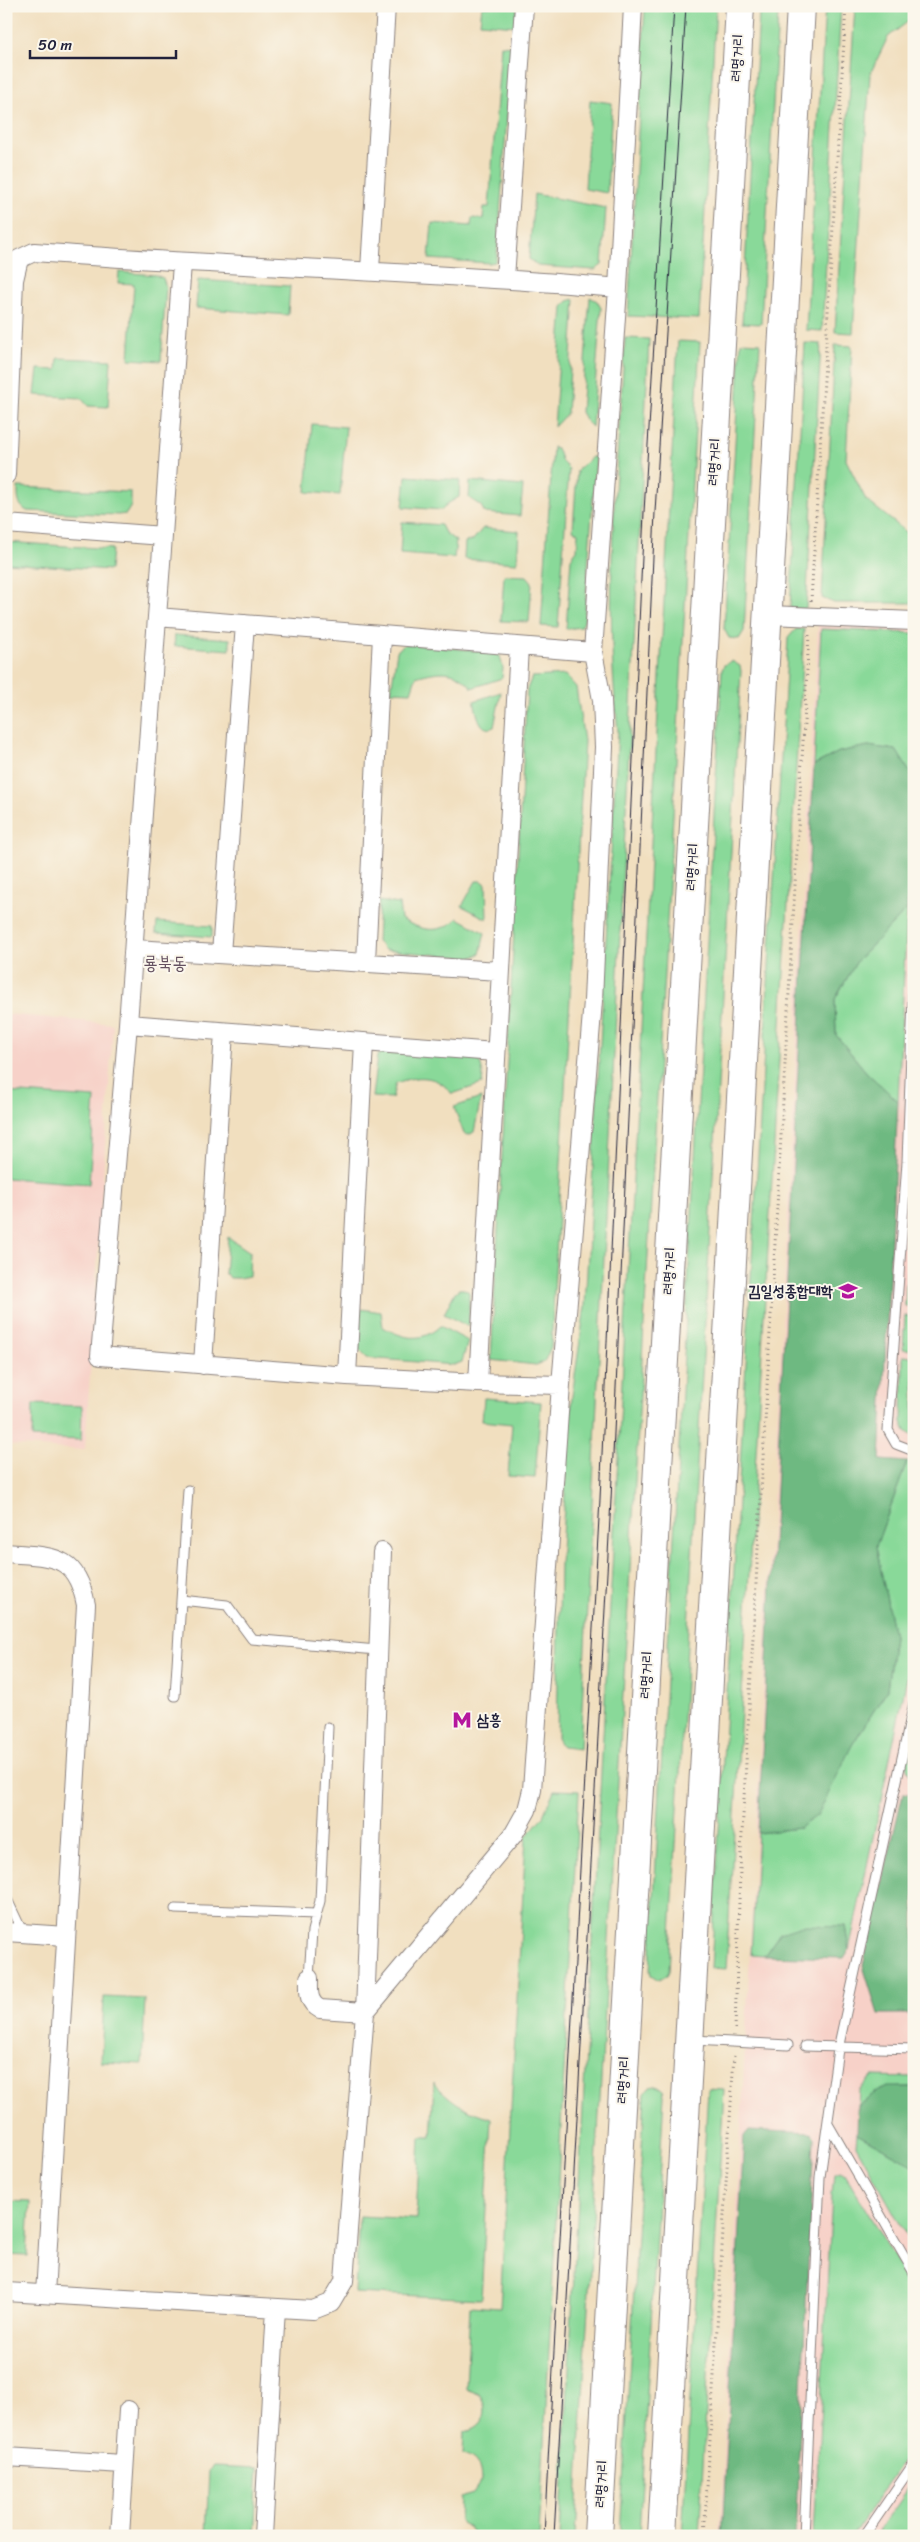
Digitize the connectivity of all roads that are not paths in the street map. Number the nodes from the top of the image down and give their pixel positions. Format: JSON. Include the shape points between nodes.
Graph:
{"nodes":[{"id":1,"x":386,"y":6,"type":"edge"},
{"id":2,"x":524,"y":6,"type":"edge"},
{"id":3,"x":633,"y":6,"type":"edge"},
{"id":4,"x":740,"y":6,"type":"edge"},
{"id":5,"x":801,"y":6,"type":"edge"},
{"id":6,"x":182,"y":263,"type":"junction"},
{"id":7,"x":370,"y":270,"type":"junction"},
{"id":8,"x":506,"y":278,"type":"junction"},
{"id":9,"x":618,"y":288,"type":"junction"},
{"id":10,"x":6,"y":475,"type":"edge"},
{"id":11,"x":6,"y":524,"type":"edge"},
{"id":12,"x":163,"y":536,"type":"junction"},
{"id":13,"x":769,"y":615,"type":"junction"},
{"id":14,"x":157,"y":617,"type":"junction"},
{"id":15,"x":914,"y":621,"type":"edge"},
{"id":16,"x":244,"y":624,"type":"junction"},
{"id":17,"x":382,"y":635,"type":"junction"},
{"id":18,"x":519,"y":647,"type":"junction"},
{"id":19,"x":593,"y":652,"type":"junction"},
{"id":20,"x":135,"y":949,"type":"junction"},
{"id":21,"x":221,"y":954,"type":"junction"},
{"id":22,"x":366,"y":961,"type":"junction"},
{"id":23,"x":500,"y":971,"type":"junction"},
{"id":24,"x":914,"y":973,"type":"edge"},
{"id":25,"x":128,"y":1024,"type":"junction"},
{"id":26,"x":224,"y":1032,"type":"junction"},
{"id":27,"x":364,"y":1042,"type":"junction"},
{"id":28,"x":495,"y":1052,"type":"junction"},
{"id":29,"x":910,"y":1163,"type":"edge"},
{"id":30,"x":203,"y":1365,"type":"junction"},
{"id":31,"x":347,"y":1376,"type":"junction"},
{"id":32,"x":478,"y":1383,"type":"junction"},
{"id":33,"x":561,"y":1385,"type":"junction"},
{"id":34,"x":914,"y":1451,"type":"edge"},
{"id":35,"x":188,"y":1490,"type":"dead end"},
{"id":36,"x":382,"y":1552,"type":"dead end"},
{"id":37,"x":6,"y":1553,"type":"edge"},
{"id":38,"x":181,"y":1600,"type":"junction"},
{"id":39,"x":377,"y":1650,"type":"junction"},
{"id":40,"x":175,"y":1696,"type":"dead end"},
{"id":41,"x":914,"y":1703,"type":"edge"},
{"id":42,"x":328,"y":1727,"type":"dead end"},
{"id":43,"x":6,"y":1897,"type":"edge"},
{"id":44,"x":175,"y":1909,"type":"dead end"},
{"id":45,"x":316,"y":1914,"type":"junction"},
{"id":46,"x":15,"y":1933,"type":"edge"},
{"id":47,"x":66,"y":1936,"type":"junction"},
{"id":48,"x":309,"y":1978,"type":"joint"},
{"id":49,"x":365,"y":2012,"type":"junction"},
{"id":50,"x":690,"y":2040,"type":"junction"},
{"id":51,"x":788,"y":2045,"type":"dead end"},
{"id":52,"x":805,"y":2046,"type":"dead end"},
{"id":53,"x":838,"y":2048,"type":"junction"},
{"id":54,"x":914,"y":2049,"type":"edge"},
{"id":55,"x":828,"y":2124,"type":"junction"},
{"id":56,"x":914,"y":2273,"type":"edge"},
{"id":57,"x":6,"y":2292,"type":"edge"},
{"id":58,"x":44,"y":2294,"type":"junction"},
{"id":59,"x":276,"y":2308,"type":"junction"},
{"id":60,"x":128,"y":2410,"type":"dead end"},
{"id":61,"x":6,"y":2457,"type":"edge"},
{"id":62,"x":123,"y":2464,"type":"junction"},
{"id":63,"x":914,"y":2464,"type":"edge"},
{"id":64,"x":120,"y":2536,"type":"edge"},
{"id":65,"x":263,"y":2536,"type":"edge"},
{"id":66,"x":598,"y":2536,"type":"edge"},
{"id":67,"x":662,"y":2536,"type":"edge"},
{"id":68,"x":804,"y":2536,"type":"edge"},
{"id":69,"x":864,"y":2536,"type":"edge"}],
"edges":[{"from":1,"to":7,"type":"street"},
{"from":2,"to":8,"type":"street"},
{"from":3,"to":9,"type":"street"},
{"from":4,"to":66,"type":"highway","name":"려명거리"},
{"from":5,"to":13,"type":"highway"},
{"from":6,"to":7,"type":"street"},
{"from":6,"to":10,"type":"street","via":[[34,252],[19,259],[14,280]]},
{"from":6,"to":12,"type":"street"},
{"from":7,"to":8,"type":"street"},
{"from":8,"to":9,"type":"street"},
{"from":9,"to":19,"type":"street"},
{"from":11,"to":12,"type":"street"},
{"from":12,"to":14,"type":"street"},
{"from":13,"to":15,"type":"street"},
{"from":13,"to":50,"type":"highway"},
{"from":14,"to":16,"type":"street"},
{"from":14,"to":20,"type":"street"},
{"from":16,"to":17,"type":"street"},
{"from":16,"to":21,"type":"street"},
{"from":17,"to":18,"type":"street"},
{"from":17,"to":22,"type":"street"},
{"from":18,"to":19,"type":"street"},
{"from":18,"to":23,"type":"street"},
{"from":19,"to":33,"type":"street","via":[[602,700],[604,748],[593,1001]]},
{"from":20,"to":21,"type":"street"},
{"from":20,"to":25,"type":"street"},
{"from":21,"to":22,"type":"street"},
{"from":22,"to":23,"type":"street"},
{"from":23,"to":28,"type":"street"},
{"from":24,"to":29,"type":"lane"},
{"from":25,"to":26,"type":"street"},
{"from":25,"to":30,"type":"street","via":[[100,1356]]},
{"from":26,"to":27,"type":"street"},
{"from":26,"to":30,"type":"street"},
{"from":27,"to":28,"type":"street"},
{"from":27,"to":31,"type":"street"},
{"from":28,"to":32,"type":"street"},
{"from":29,"to":34,"type":"lane","via":[[888,1430],[896,1444]]},
{"from":30,"to":31,"type":"street"},
{"from":31,"to":32,"type":"street"},
{"from":32,"to":33,"type":"street"},
{"from":33,"to":49,"type":"street","via":[[532,1790],[527,1810],[513,1835]]},
{"from":35,"to":38,"type":"lane"},
{"from":36,"to":39,"type":"street"},
{"from":37,"to":47,"type":"street","via":[[62,1561],[74,1570],[82,1584],[86,1605]]},
{"from":38,"to":39,"type":"lane","via":[[227,1605],[252,1639]]},
{"from":38,"to":40,"type":"lane"},
{"from":39,"to":49,"type":"street"},
{"from":41,"to":53,"type":"lane"},
{"from":42,"to":45,"type":"lane","via":[[320,1901]]},
{"from":43,"to":46,"type":"lane"},
{"from":44,"to":45,"type":"lane"},
{"from":45,"to":48,"type":"lane"},
{"from":46,"to":47,"type":"street"},
{"from":47,"to":58,"type":"street"},
{"from":48,"to":49,"type":"street","via":[[309,1998],[314,2006]]},
{"from":49,"to":59,"type":"street","via":[[344,2281],[331,2303],[313,2310]]},
{"from":50,"to":51,"type":"lane"},
{"from":50,"to":67,"type":"highway"},
{"from":52,"to":53,"type":"lane"},
{"from":53,"to":54,"type":"lane"},
{"from":53,"to":55,"type":"lane"},
{"from":55,"to":56,"type":"lane"},
{"from":55,"to":68,"type":"lane","via":[[820,2177]]},
{"from":57,"to":58,"type":"street"},
{"from":58,"to":59,"type":"street"},
{"from":59,"to":65,"type":"street"},
{"from":60,"to":62,"type":"street"},
{"from":61,"to":62,"type":"street"},
{"from":62,"to":64,"type":"street"},
{"from":63,"to":69,"type":"lane"}]}
